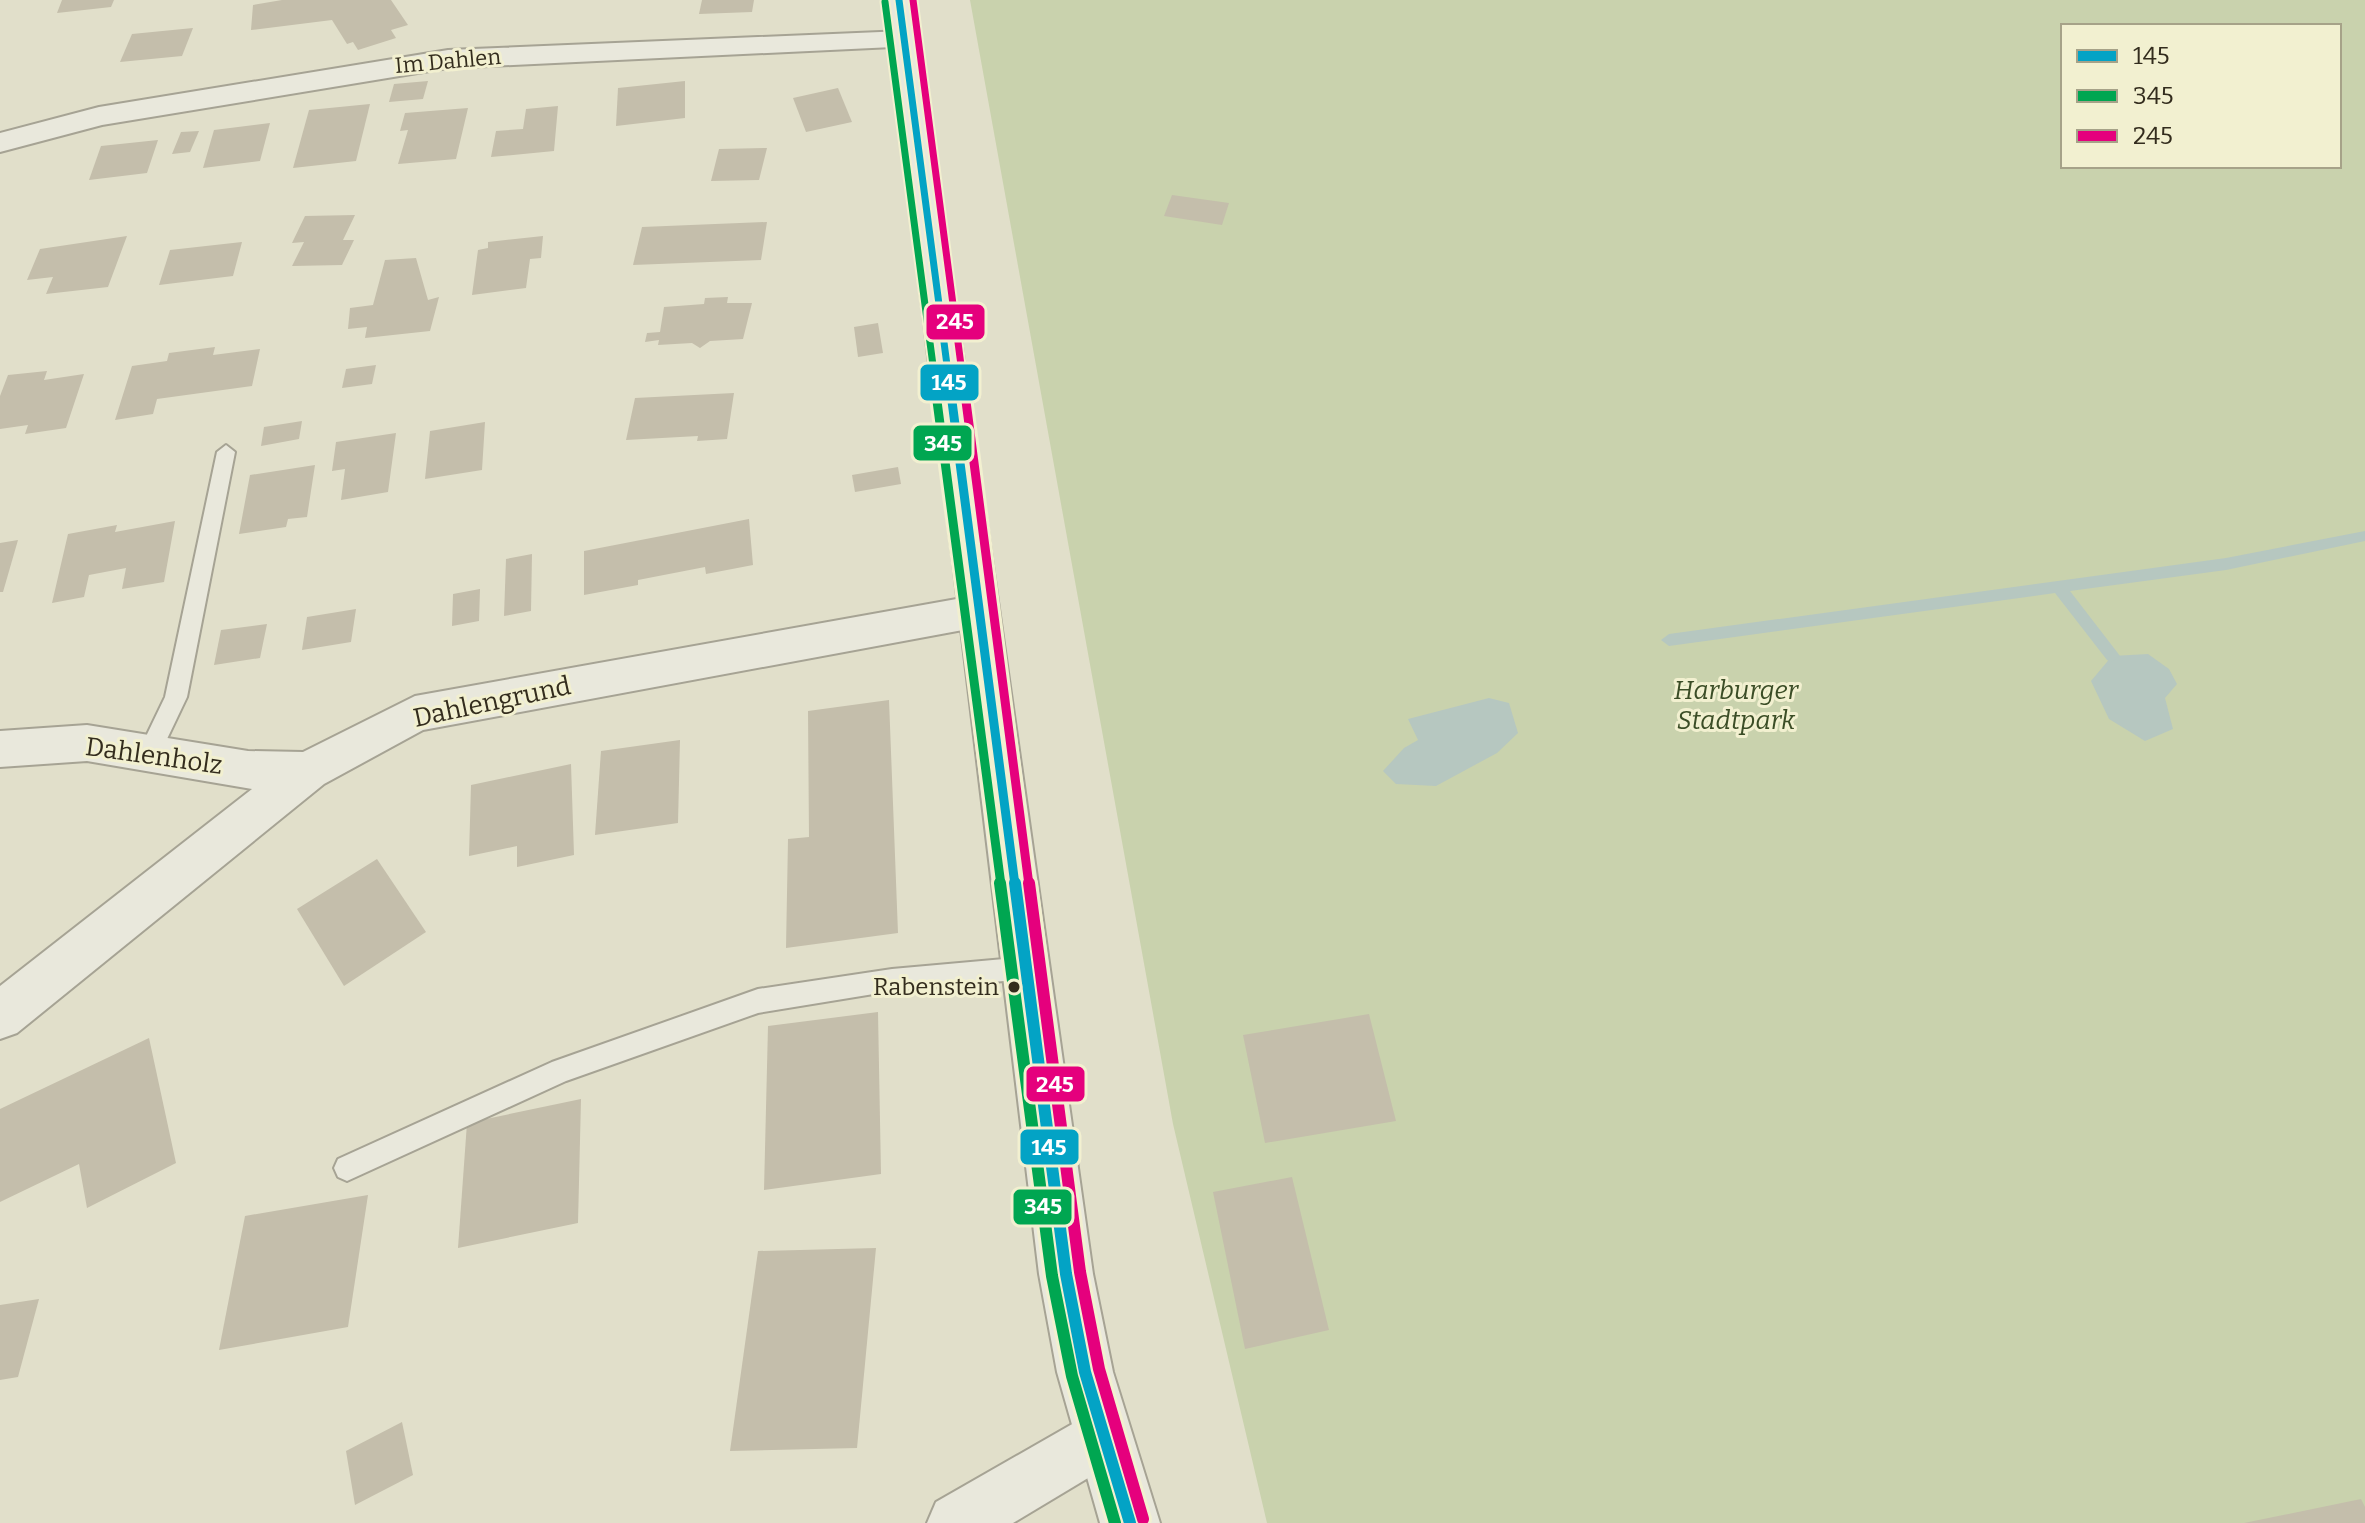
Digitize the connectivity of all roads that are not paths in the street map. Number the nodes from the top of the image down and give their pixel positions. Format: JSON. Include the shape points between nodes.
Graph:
{"nodes":[{"id":1,"x":899,"y":0,"type":"edge"},
{"id":2,"x":904,"y":40,"type":"junction"},
{"id":3,"x":0,"y":143,"type":"edge"},
{"id":4,"x":226,"y":452,"type":"dead end"},
{"id":5,"x":979,"y":611,"type":"junction"},
{"id":6,"x":0,"y":749,"type":"edge"},
{"id":7,"x":149,"y":753,"type":"junction"},
{"id":8,"x":308,"y":771,"type":"junction"},
{"id":9,"x":1026,"y":968,"type":"junction"},
{"id":10,"x":0,"y":1016,"type":"edge"},
{"id":11,"x":347,"y":1168,"type":"dead end"},
{"id":12,"x":1102,"y":1436,"type":"junction"},
{"id":13,"x":957,"y":1523,"type":"edge"},
{"id":14,"x":1130,"y":1523,"type":"edge"}],
"edges":[{"from":1,"to":2,"type":"street"},
{"from":2,"to":3,"type":"street","name":"Im Dahlen","via":[[448,59],[99,116]]},
{"from":2,"to":5,"type":"street"},
{"from":4,"to":7,"type":"lane","via":[[176,697]]},
{"from":5,"to":8,"type":"street","name":"Dahlengrund","via":[[415,714]]},
{"from":5,"to":9,"type":"street"},
{"from":6,"to":7,"type":"street","name":"Dahlenholz","via":[[87,743]]},
{"from":7,"to":8,"type":"street","name":"Dahlenholz","via":[[248,770]]},
{"from":8,"to":10,"type":"street","name":"Dahlengrund"},
{"from":9,"to":11,"type":"lane","via":[[892,980],[758,1001],[561,1071]]},
{"from":9,"to":12,"type":"street","via":[[1066,1274]]},
{"from":12,"to":13,"type":"street"},
{"from":12,"to":14,"type":"street"}]}
